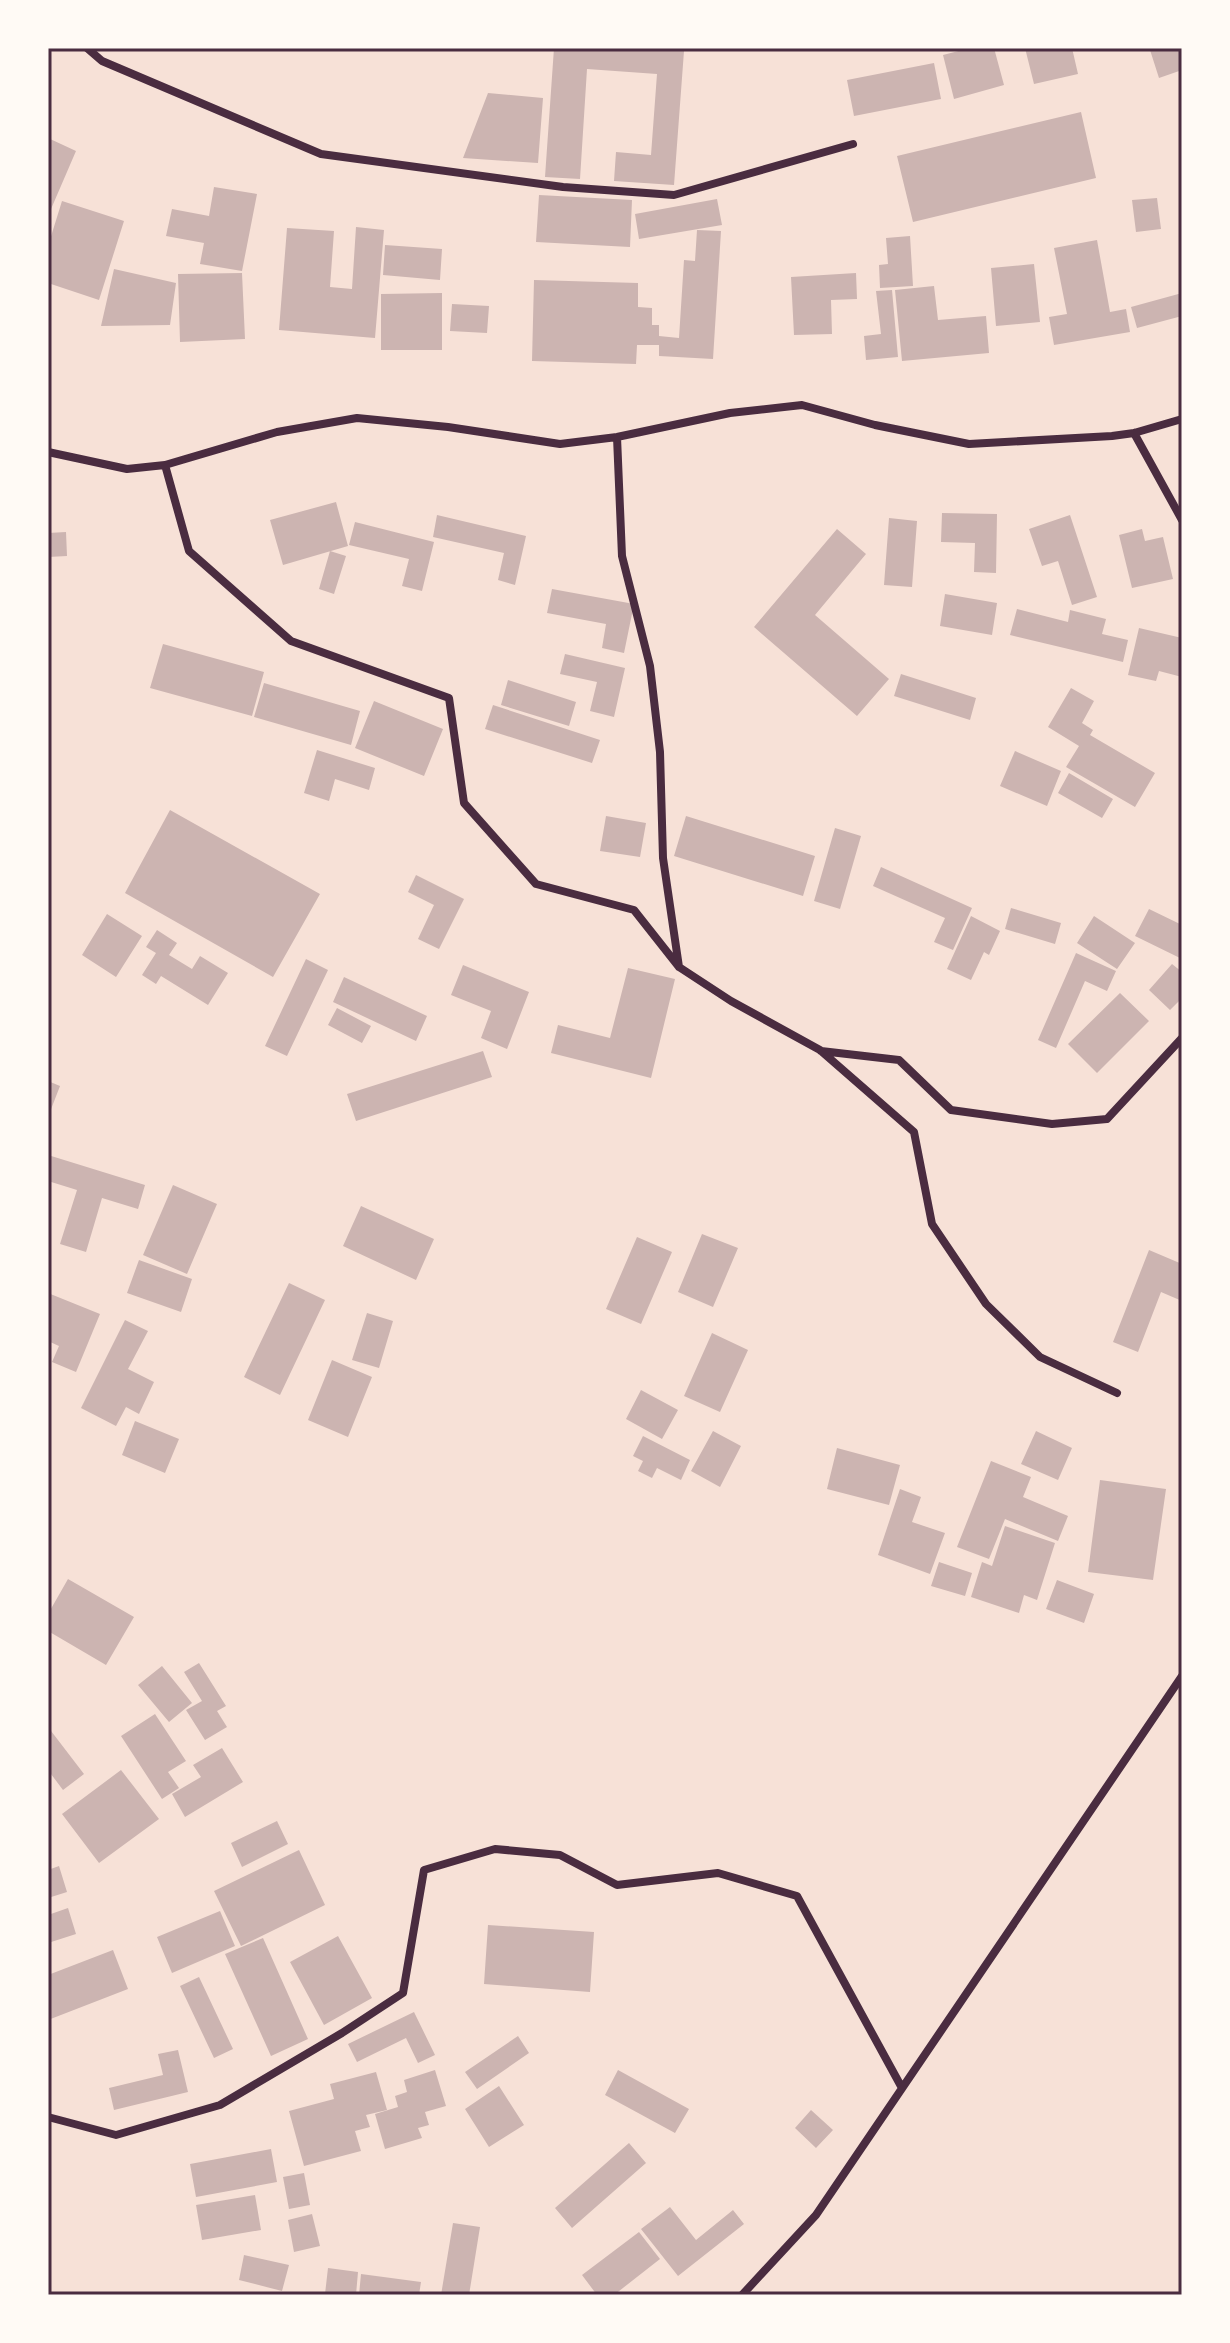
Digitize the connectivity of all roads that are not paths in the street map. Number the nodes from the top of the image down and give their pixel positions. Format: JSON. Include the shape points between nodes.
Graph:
{"nodes":[{"id":1,"x":87,"y":48,"type":"edge"},
{"id":2,"x":853,"y":144,"type":"dead end"},
{"id":3,"x":1182,"y":419,"type":"edge"},
{"id":4,"x":1134,"y":433,"type":"junction"},
{"id":5,"x":617,"y":437,"type":"junction"},
{"id":6,"x":48,"y":452,"type":"edge"},
{"id":7,"x":165,"y":465,"type":"junction"},
{"id":8,"x":1182,"y":520,"type":"edge"},
{"id":9,"x":679,"y":967,"type":"junction"},
{"id":10,"x":1182,"y":1038,"type":"edge"},
{"id":11,"x":820,"y":1050,"type":"junction"},
{"id":12,"x":1117,"y":1393,"type":"dead end"},
{"id":13,"x":1182,"y":1676,"type":"edge"},
{"id":14,"x":902,"y":2088,"type":"junction"},
{"id":15,"x":48,"y":2117,"type":"edge"},
{"id":16,"x":742,"y":2295,"type":"edge"}],
"edges":[{"from":1,"to":2,"type":"street","via":[[102,61],[321,154],[563,187],[674,195]]},
{"from":3,"to":4,"type":"street"},
{"from":4,"to":5,"type":"street","via":[[969,444],[802,405],[730,413]]},
{"from":4,"to":8,"type":"street"},
{"from":5,"to":7,"type":"street","via":[[560,444],[357,418],[277,432]]},
{"from":5,"to":9,"type":"street","via":[[622,556],[650,666],[660,752],[663,858]]},
{"from":6,"to":7,"type":"street","via":[[127,469]]},
{"from":7,"to":9,"type":"street","via":[[189,551],[291,641],[449,698],[464,803],[536,884],[634,910]]},
{"from":9,"to":11,"type":"street"},
{"from":10,"to":11,"type":"street","via":[[1107,1119],[1052,1124],[951,1110],[899,1060]]},
{"from":11,"to":12,"type":"street","via":[[914,1132],[932,1224],[986,1304],[1040,1357]]},
{"from":13,"to":14,"type":"street"},
{"from":14,"to":15,"type":"street","via":[[797,1896],[718,1873],[617,1885],[560,1855],[495,1849],[424,1870],[403,1993],[342,2033],[220,2105],[116,2135]]},
{"from":14,"to":16,"type":"street","via":[[816,2215]]}]}
